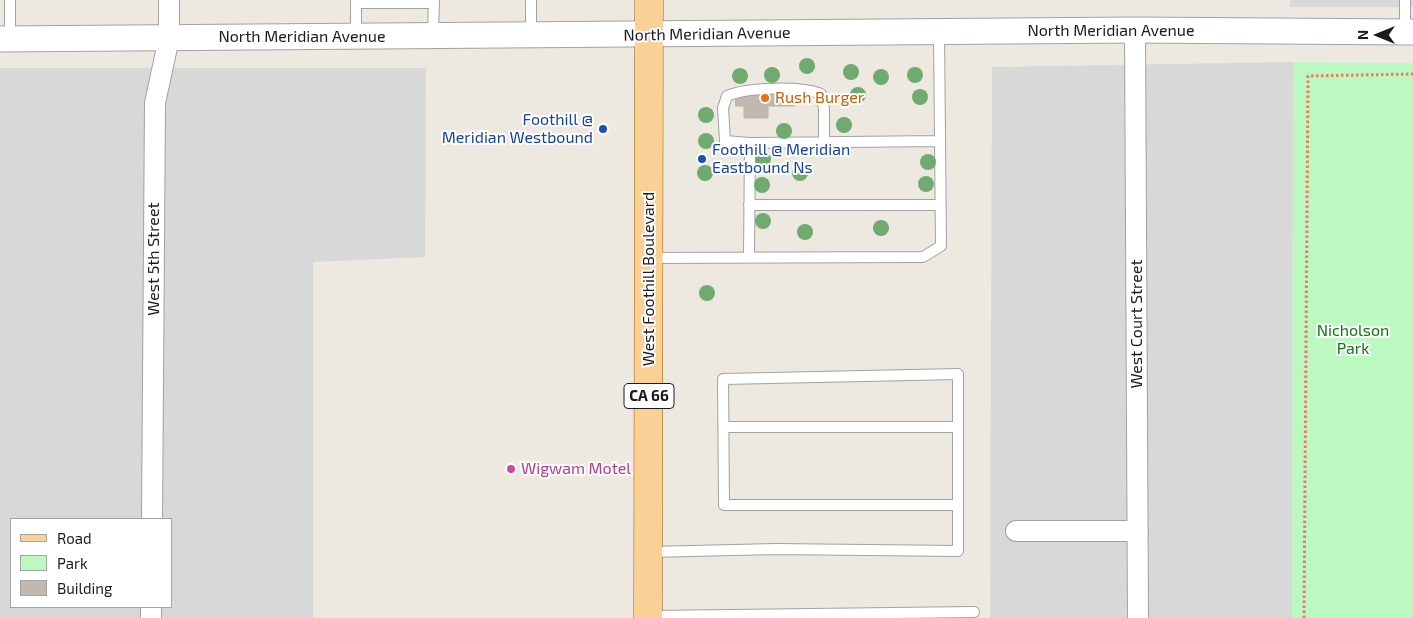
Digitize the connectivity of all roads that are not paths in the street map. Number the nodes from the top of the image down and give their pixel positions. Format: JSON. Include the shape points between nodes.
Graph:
{"nodes":[{"id":1,"x":10,"y":0,"type":"edge"},
{"id":2,"x":169,"y":0,"type":"edge"},
{"id":3,"x":531,"y":0,"type":"edge"},
{"id":4,"x":649,"y":0,"type":"edge"},
{"id":5,"x":1405,"y":0,"type":"edge"},
{"id":6,"x":356,"y":2,"type":"edge"},
{"id":7,"x":434,"y":2,"type":"edge"},
{"id":8,"x":1135,"y":30,"type":"junction"},
{"id":9,"x":939,"y":32,"type":"junction"},
{"id":10,"x":1409,"y":32,"type":"edge"},
{"id":11,"x":649,"y":34,"type":"junction"},
{"id":12,"x":531,"y":35,"type":"junction"},
{"id":13,"x":433,"y":36,"type":"junction"},
{"id":14,"x":356,"y":37,"type":"junction"},
{"id":15,"x":169,"y":38,"type":"junction"},
{"id":16,"x":5,"y":39,"type":"edge"},
{"id":17,"x":940,"y":141,"type":"junction"},
{"id":18,"x":824,"y":142,"type":"junction"},
{"id":19,"x":750,"y":143,"type":"junction"},
{"id":20,"x":749,"y":205,"type":"junction"},
{"id":21,"x":940,"y":205,"type":"junction"},
{"id":22,"x":749,"y":257,"type":"junction"},
{"id":23,"x":649,"y":258,"type":"junction"},
{"id":24,"x":724,"y":427,"type":"junction"},
{"id":25,"x":958,"y":427,"type":"junction"},
{"id":26,"x":958,"y":505,"type":"junction"},
{"id":27,"x":152,"y":518,"type":"edge"},
{"id":28,"x":1138,"y":530,"type":"junction"},
{"id":29,"x":1016,"y":531,"type":"dead end"},
{"id":30,"x":649,"y":552,"type":"junction"},
{"id":31,"x":974,"y":612,"type":"dead end"},
{"id":32,"x":648,"y":617,"type":"edge"},
{"id":33,"x":1138,"y":618,"type":"edge"}],
"edges":[{"from":1,"to":16,"type":"lane"},
{"from":2,"to":15,"type":"street","name":"West 5th Street"},
{"from":3,"to":12,"type":"lane"},
{"from":4,"to":11,"type":"main road","name":"West Foothill Boulevard","number":"CA 66"},
{"from":5,"to":10,"type":"lane"},
{"from":6,"to":7,"type":"lane"},
{"from":6,"to":14,"type":"lane"},
{"from":7,"to":13,"type":"lane"},
{"from":8,"to":9,"type":"street","name":"North Meridian Avenue"},
{"from":8,"to":10,"type":"street","name":"North Meridian Avenue"},
{"from":8,"to":28,"type":"street","name":"West Court Street"},
{"from":9,"to":11,"type":"street","name":"North Meridian Avenue"},
{"from":9,"to":17,"type":"lane"},
{"from":11,"to":12,"type":"street","name":"North Meridian Avenue"},
{"from":11,"to":23,"type":"main road","name":"West Foothill Boulevard","number":"CA 66"},
{"from":12,"to":13,"type":"street","name":"North Meridian Avenue"},
{"from":13,"to":14,"type":"street","name":"North Meridian Avenue"},
{"from":14,"to":15,"type":"street","name":"North Meridian Avenue"},
{"from":15,"to":16,"type":"street","name":"North Meridian Avenue"},
{"from":15,"to":27,"type":"street","name":"West 5th Street","via":[[155,103]]},
{"from":17,"to":18,"type":"lane"},
{"from":17,"to":21,"type":"lane"},
{"from":18,"to":19,"type":"lane"},
{"from":18,"to":19,"type":"lane","via":[[821,94],[808,89],[739,91],[727,96],[723,108],[725,142]]},
{"from":19,"to":20,"type":"lane"},
{"from":20,"to":21,"type":"lane"},
{"from":20,"to":22,"type":"lane"},
{"from":21,"to":22,"type":"lane","via":[[940,246],[923,257]]},
{"from":22,"to":23,"type":"lane"},
{"from":23,"to":30,"type":"main road","name":"West Foothill Boulevard","number":"CA 66"},
{"from":24,"to":25,"type":"lane"},
{"from":24,"to":25,"type":"lane","via":[[723,379],[958,374]]},
{"from":24,"to":26,"type":"lane","via":[[724,504]]},
{"from":25,"to":26,"type":"lane"},
{"from":26,"to":30,"type":"lane","via":[[958,551],[776,548]]},
{"from":28,"to":29,"type":"street"},
{"from":28,"to":33,"type":"street","name":"West Court Street"},
{"from":30,"to":32,"type":"main road","name":"West Foothill Boulevard","number":"CA 66"},
{"from":31,"to":32,"type":"lane"}]}
